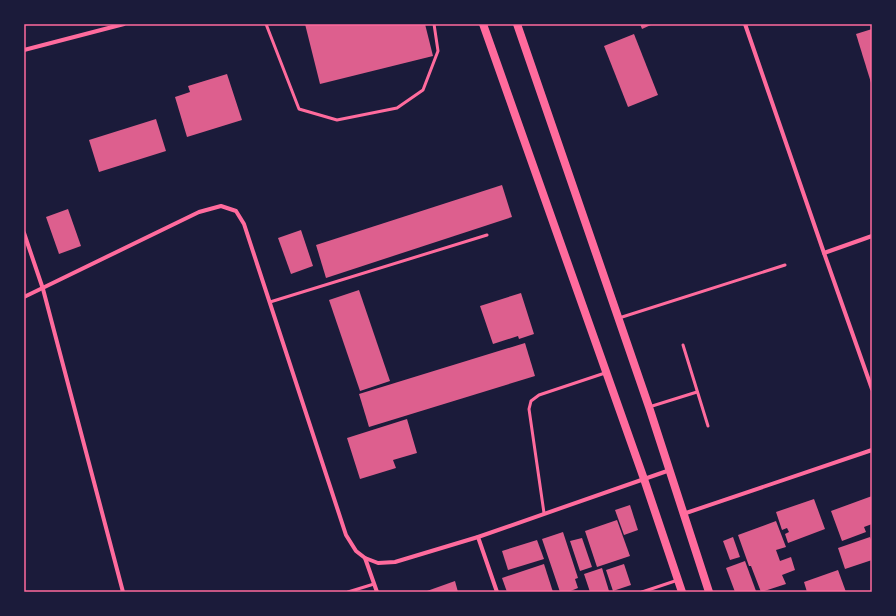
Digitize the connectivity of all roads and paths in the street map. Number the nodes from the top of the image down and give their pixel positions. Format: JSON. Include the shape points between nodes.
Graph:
{"nodes":[{"id":1,"x":124,"y":24,"type":"edge"},
{"id":2,"x":266,"y":24,"type":"edge"},
{"id":3,"x":434,"y":24,"type":"edge"},
{"id":4,"x":483,"y":24,"type":"edge"},
{"id":5,"x":517,"y":24,"type":"edge"},
{"id":6,"x":745,"y":24,"type":"edge"},
{"id":7,"x":24,"y":50,"type":"edge"},
{"id":8,"x":24,"y":233,"type":"edge"},
{"id":9,"x":487,"y":236,"type":"dead end"},
{"id":10,"x":872,"y":236,"type":"edge"},
{"id":11,"x":824,"y":253,"type":"junction"},
{"id":12,"x":785,"y":265,"type":"dead end"},
{"id":13,"x":43,"y":289,"type":"junction"},
{"id":14,"x":24,"y":297,"type":"edge"},
{"id":15,"x":270,"y":302,"type":"junction"},
{"id":16,"x":618,"y":318,"type":"junction"},
{"id":17,"x":683,"y":346,"type":"dead end"},
{"id":18,"x":606,"y":372,"type":"junction"},
{"id":19,"x":872,"y":389,"type":"edge"},
{"id":20,"x":697,"y":392,"type":"junction"},
{"id":21,"x":649,"y":407,"type":"junction"},
{"id":22,"x":708,"y":426,"type":"dead end"},
{"id":23,"x":872,"y":450,"type":"edge"},
{"id":24,"x":670,"y":470,"type":"junction"},
{"id":25,"x":644,"y":479,"type":"junction"},
{"id":26,"x":544,"y":514,"type":"junction"},
{"id":27,"x":683,"y":514,"type":"junction"},
{"id":28,"x":478,"y":536,"type":"junction"},
{"id":29,"x":365,"y":558,"type":"junction"},
{"id":30,"x":678,"y":580,"type":"junction"},
{"id":31,"x":374,"y":584,"type":"junction"},
{"id":32,"x":124,"y":592,"type":"edge"},
{"id":33,"x":348,"y":592,"type":"edge"},
{"id":34,"x":377,"y":592,"type":"edge"},
{"id":35,"x":497,"y":592,"type":"edge"},
{"id":36,"x":642,"y":592,"type":"edge"},
{"id":37,"x":682,"y":592,"type":"edge"},
{"id":38,"x":709,"y":592,"type":"edge"}],
"edges":[{"from":1,"to":7,"type":"street"},
{"from":2,"to":3,"type":"lane","via":[[299,109],[337,120],[397,108],[423,90],[438,50]]},
{"from":4,"to":18,"type":"main road"},
{"from":5,"to":16,"type":"main road"},
{"from":6,"to":11,"type":"street"},
{"from":8,"to":13,"type":"street"},
{"from":9,"to":15,"type":"lane"},
{"from":10,"to":11,"type":"street"},
{"from":11,"to":19,"type":"street"},
{"from":12,"to":16,"type":"lane"},
{"from":13,"to":14,"type":"street"},
{"from":13,"to":15,"type":"street","via":[[199,212],[221,206],[236,211],[244,224]]},
{"from":13,"to":32,"type":"street"},
{"from":15,"to":29,"type":"street","via":[[346,535],[356,551]]},
{"from":16,"to":21,"type":"main road"},
{"from":17,"to":20,"type":"lane"},
{"from":18,"to":25,"type":"main road"},
{"from":18,"to":26,"type":"lane","via":[[539,395],[532,401],[529,409]]},
{"from":20,"to":21,"type":"lane"},
{"from":20,"to":22,"type":"lane"},
{"from":21,"to":24,"type":"main road"},
{"from":23,"to":27,"type":"street"},
{"from":24,"to":25,"type":"street"},
{"from":24,"to":27,"type":"main road"},
{"from":25,"to":26,"type":"street"},
{"from":25,"to":30,"type":"main road"},
{"from":26,"to":28,"type":"street"},
{"from":27,"to":38,"type":"main road"},
{"from":28,"to":29,"type":"street","via":[[395,562],[378,563]]},
{"from":28,"to":35,"type":"street"},
{"from":29,"to":31,"type":"street"},
{"from":30,"to":36,"type":"lane"},
{"from":30,"to":37,"type":"main road"},
{"from":31,"to":33,"type":"lane"},
{"from":31,"to":34,"type":"street"}]}
